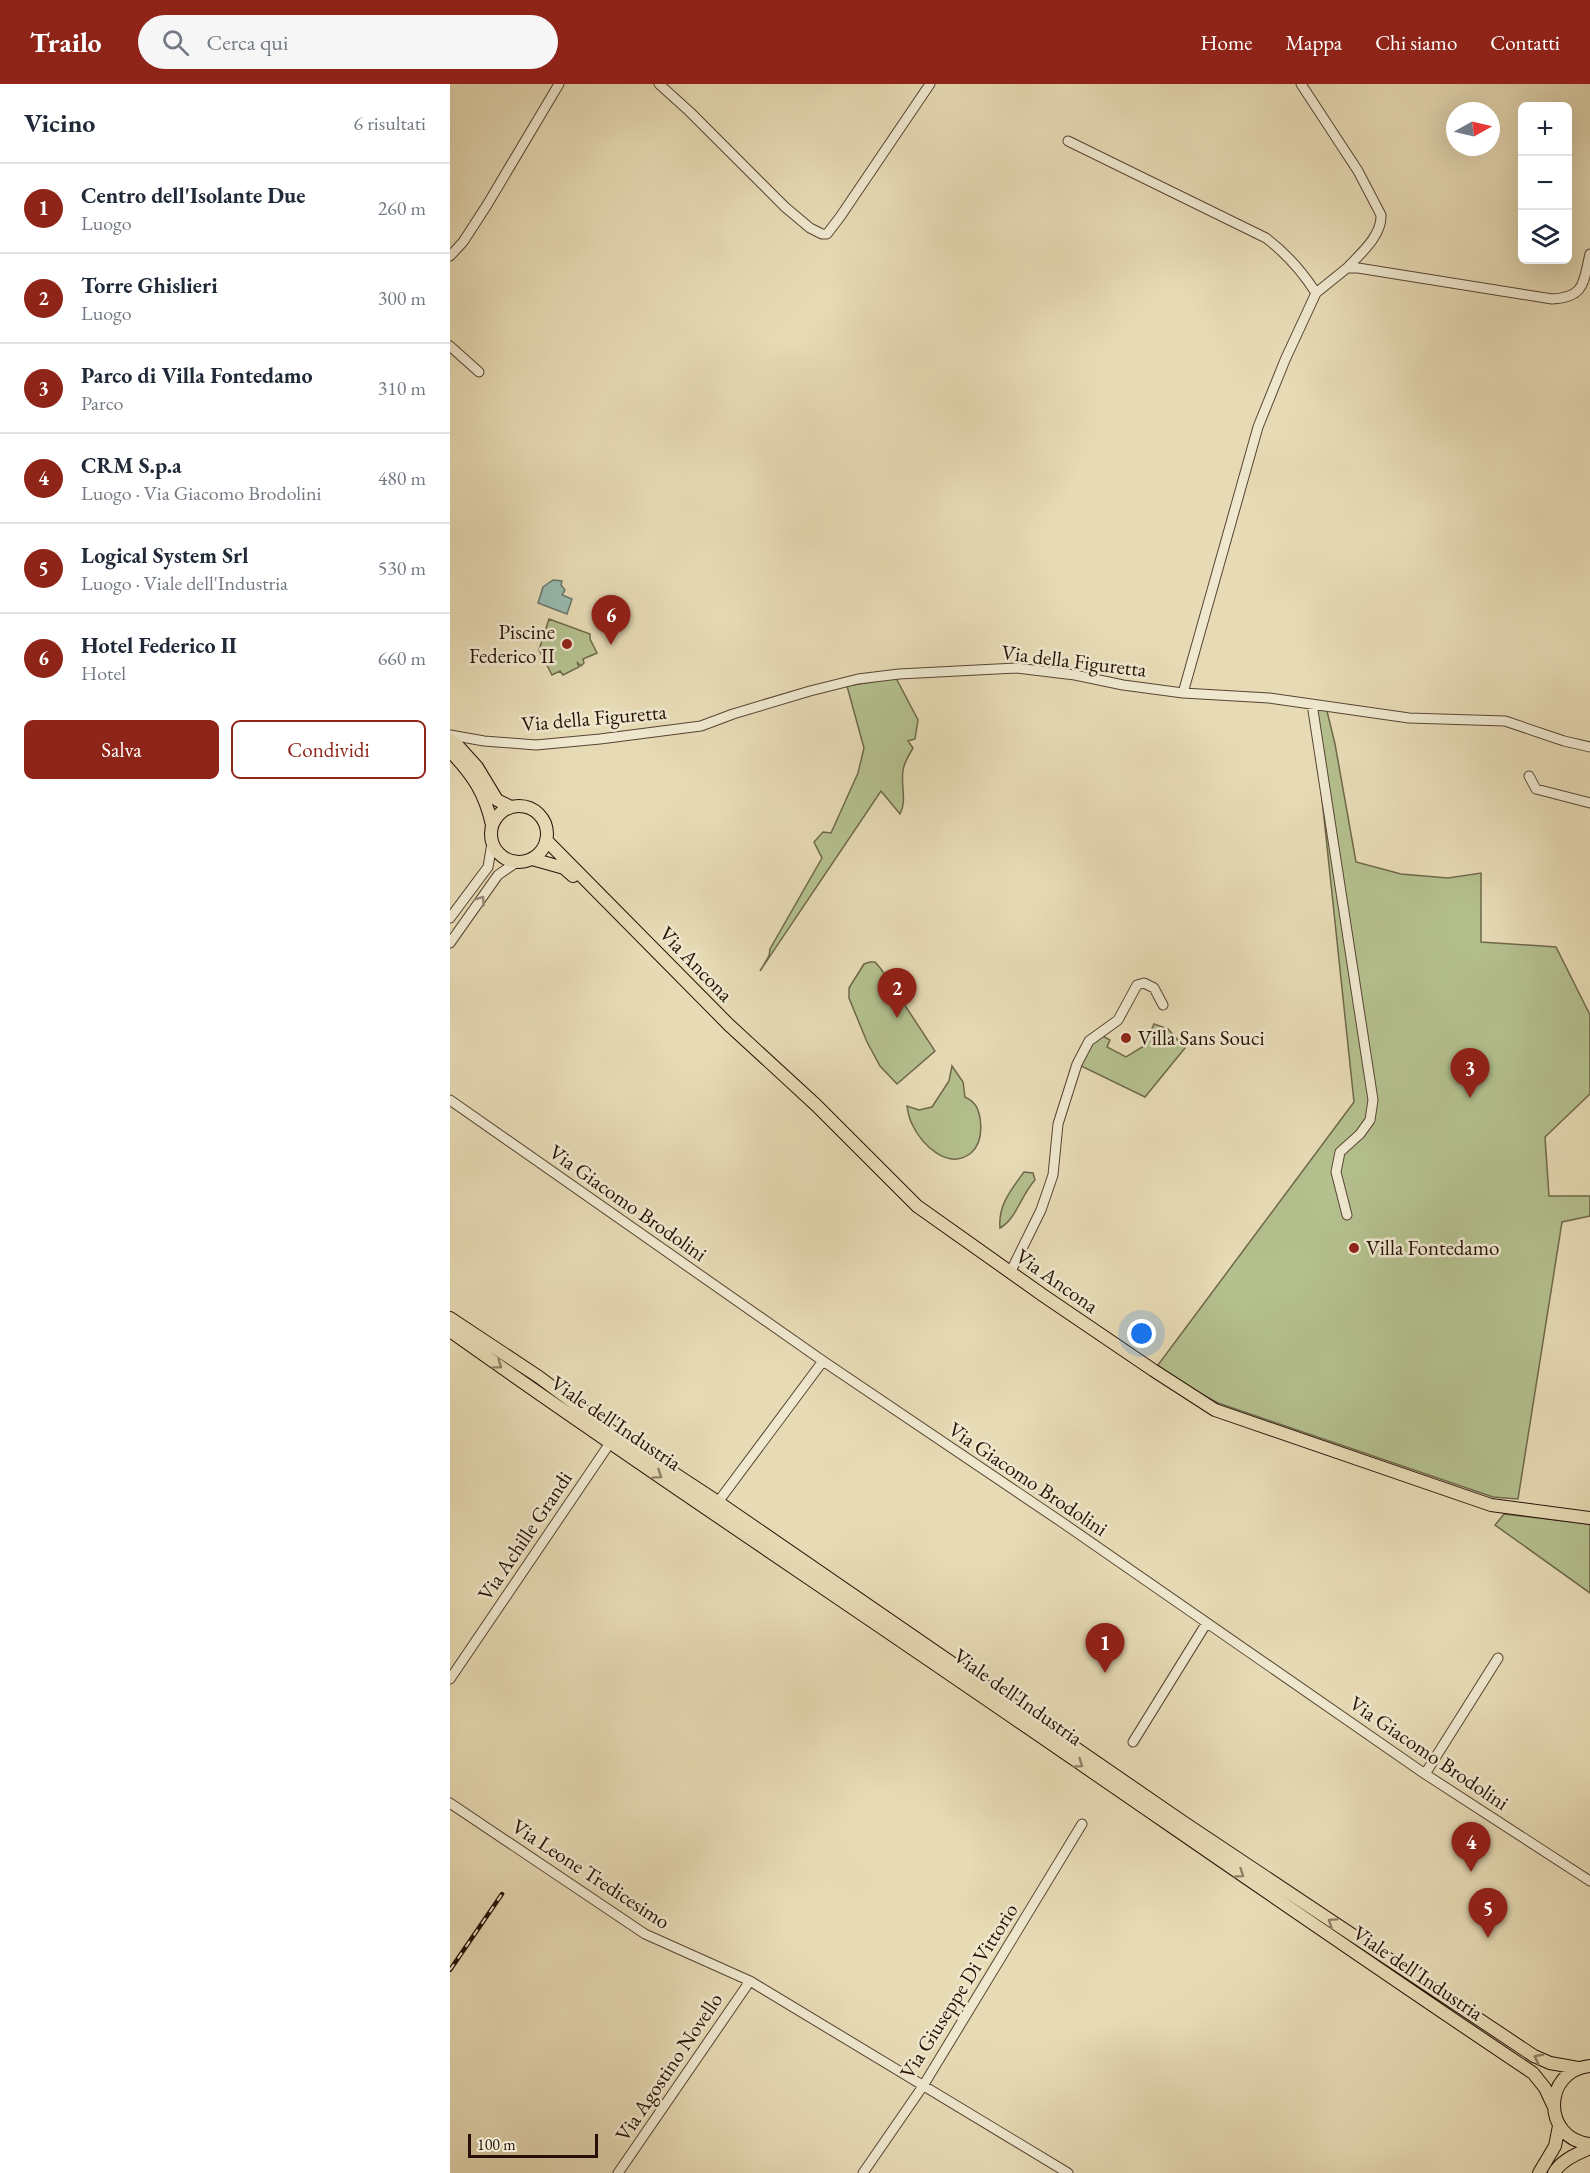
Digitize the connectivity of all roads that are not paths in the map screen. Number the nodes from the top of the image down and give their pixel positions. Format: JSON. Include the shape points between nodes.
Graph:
{"nodes":[{"id":1,"x":559,"y":84,"type":"edge"},
{"id":2,"x":659,"y":84,"type":"edge"},
{"id":3,"x":930,"y":84,"type":"edge"},
{"id":4,"x":1301,"y":84,"type":"edge"},
{"id":5,"x":1068,"y":141,"type":"dead end"},
{"id":6,"x":1590,"y":254,"type":"edge"},
{"id":7,"x":450,"y":256,"type":"edge"},
{"id":8,"x":1347,"y":268,"type":"junction"},
{"id":9,"x":1316,"y":293,"type":"junction"},
{"id":10,"x":450,"y":346,"type":"edge"},
{"id":11,"x":479,"y":372,"type":"dead end"},
{"id":12,"x":1183,"y":693,"type":"junction"},
{"id":13,"x":1312,"y":704,"type":"junction"},
{"id":14,"x":450,"y":738,"type":"edge"},
{"id":15,"x":1590,"y":747,"type":"edge"},
{"id":16,"x":450,"y":751,"type":"edge"},
{"id":17,"x":1530,"y":777,"type":"dead end"},
{"id":18,"x":1590,"y":803,"type":"edge"},
{"id":19,"x":511,"y":807,"type":"junction"},
{"id":20,"x":492,"y":825,"type":"junction"},
{"id":21,"x":546,"y":840,"type":"junction"},
{"id":22,"x":492,"y":843,"type":"junction"},
{"id":23,"x":532,"y":859,"type":"junction"},
{"id":24,"x":517,"y":862,"type":"junction"},
{"id":25,"x":606,"y":900,"type":"junction"},
{"id":26,"x":450,"y":918,"type":"edge"},
{"id":27,"x":450,"y":943,"type":"edge"},
{"id":28,"x":1163,"y":1005,"type":"dead end"},
{"id":29,"x":450,"y":1100,"type":"edge"},
{"id":30,"x":1347,"y":1215,"type":"dead end"},
{"id":31,"x":1011,"y":1273,"type":"junction"},
{"id":32,"x":450,"y":1318,"type":"edge"},
{"id":33,"x":450,"y":1331,"type":"edge"},
{"id":34,"x":823,"y":1361,"type":"junction"},
{"id":35,"x":610,"y":1443,"type":"junction"},
{"id":36,"x":718,"y":1502,"type":"junction"},
{"id":37,"x":1590,"y":1518,"type":"edge"},
{"id":38,"x":1206,"y":1624,"type":"junction"},
{"id":39,"x":1498,"y":1658,"type":"dead end"},
{"id":40,"x":450,"y":1679,"type":"edge"},
{"id":41,"x":1133,"y":1742,"type":"dead end"},
{"id":42,"x":1425,"y":1774,"type":"junction"},
{"id":43,"x":450,"y":1803,"type":"edge"},
{"id":44,"x":1082,"y":1824,"type":"dead end"},
{"id":45,"x":1590,"y":1881,"type":"edge"},
{"id":46,"x":750,"y":1981,"type":"junction"},
{"id":47,"x":1584,"y":2067,"type":"edge"},
{"id":48,"x":923,"y":2086,"type":"junction"},
{"id":49,"x":1553,"y":2105,"type":"junction"},
{"id":50,"x":1559,"y":2126,"type":"junction"},
{"id":51,"x":1590,"y":2146,"type":"edge"},
{"id":52,"x":618,"y":2173,"type":"edge"},
{"id":53,"x":863,"y":2173,"type":"edge"},
{"id":54,"x":1068,"y":2173,"type":"edge"},
{"id":55,"x":1539,"y":2173,"type":"edge"},
{"id":56,"x":1554,"y":2173,"type":"edge"}],
"edges":[{"from":1,"to":7,"type":"street","via":[[487,205]]},
{"from":2,"to":3,"type":"street","via":[[785,207],[822,234],[827,234],[840,217]]},
{"from":4,"to":8,"type":"street","via":[[1382,215],[1379,230]]},
{"from":5,"to":9,"type":"street","via":[[1266,238],[1283,250]]},
{"from":6,"to":8,"type":"street","via":[[1581,288],[1569,298],[1552,299]]},
{"from":8,"to":9,"type":"street"},
{"from":9,"to":12,"type":"street","via":[[1258,427]]},
{"from":10,"to":11,"type":"street"},
{"from":12,"to":13,"type":"street","name":"Via della Figuretta"},
{"from":12,"to":14,"type":"street","name":"Via della Figuretta","via":[[1016,668],[974,669],[858,680],[755,707],[701,726],[536,746]]},
{"from":13,"to":15,"type":"street","name":"Via della Figuretta","via":[[1410,718],[1505,722]]},
{"from":13,"to":30,"type":"street","via":[[1373,1100],[1370,1120],[1340,1152],[1336,1173]]},
{"from":14,"to":19,"type":"main road","name":"Via Ancona","via":[[477,768],[497,800]]},
{"from":16,"to":20,"type":"main road","via":[[469,772],[487,802]]},
{"from":17,"to":18,"type":"street","via":[[1536,789]]},
{"from":19,"to":20,"type":"main road"},
{"from":19,"to":21,"type":"main road","name":"Via Ancona","via":[[536,812],[544,822]]},
{"from":20,"to":22,"type":"main road"},
{"from":21,"to":23,"type":"main road"},
{"from":21,"to":25,"type":"main road","name":"Via Ancona"},
{"from":22,"to":24,"type":"main road","via":[[502,857]]},
{"from":22,"to":26,"type":"street","via":[[488,867]]},
{"from":23,"to":24,"type":"main road","name":"Via Ancona"},
{"from":23,"to":25,"type":"main road","name":"Via Ancona","via":[[564,868]]},
{"from":27,"to":24,"type":"street","one_way":true,"via":[[498,875]]},
{"from":25,"to":31,"type":"main road","name":"Via Ancona","via":[[917,1206]]},
{"from":28,"to":31,"type":"street","via":[[1154,988],[1144,983],[1137,985],[1118,1020],[1089,1041],[1077,1064],[1058,1124],[1053,1175]]},
{"from":29,"to":34,"type":"street","name":"Via Giacomo Brodolini"},
{"from":31,"to":37,"type":"main road","name":"Via Ancona","via":[[1215,1410],[1491,1505]]},
{"from":32,"to":36,"type":"main road","name":"Viale dell'Industria"},
{"from":33,"to":35,"type":"main road","name":"Viale dell'Industria","one_way":true},
{"from":34,"to":36,"type":"street"},
{"from":34,"to":38,"type":"street","name":"Via Giacomo Brodolini"},
{"from":35,"to":40,"type":"street","name":"Via Achille Grandi"},
{"from":35,"to":49,"type":"main road","name":"Viale dell'Industria","one_way":true,"via":[[1533,2073]]},
{"from":47,"to":36,"type":"main road","name":"Viale dell'Industria","one_way":true,"via":[[1550,2063],[1534,2056],[1183,1822]]},
{"from":38,"to":41,"type":"street"},
{"from":38,"to":42,"type":"street","name":"Via Giacomo Brodolini"},
{"from":39,"to":42,"type":"street"},
{"from":42,"to":45,"type":"street","name":"Via Giacomo Brodolini"},
{"from":43,"to":46,"type":"street","name":"Via Leone Tredicesimo","via":[[645,1934]]},
{"from":44,"to":48,"type":"street","name":"Via Giuseppe Di Vittorio"},
{"from":46,"to":48,"type":"street","name":"Via Leone Tredicesimo"},
{"from":46,"to":52,"type":"street","name":"Via Agostino Novello"},
{"from":47,"to":49,"type":"main road","via":[[1568,2074],[1560,2083]]},
{"from":48,"to":53,"type":"street","name":"Via Giuseppe Di Vittorio"},
{"from":48,"to":54,"type":"street","name":"Via Leone Tredicesimo"},
{"from":49,"to":50,"type":"main road","name":"Viale dell'Industria"},
{"from":50,"to":51,"type":"main road","via":[[1566,2135]]},
{"from":50,"to":55,"type":"main road","via":[[1555,2146]]},
{"from":51,"to":56,"type":"main road"}]}
